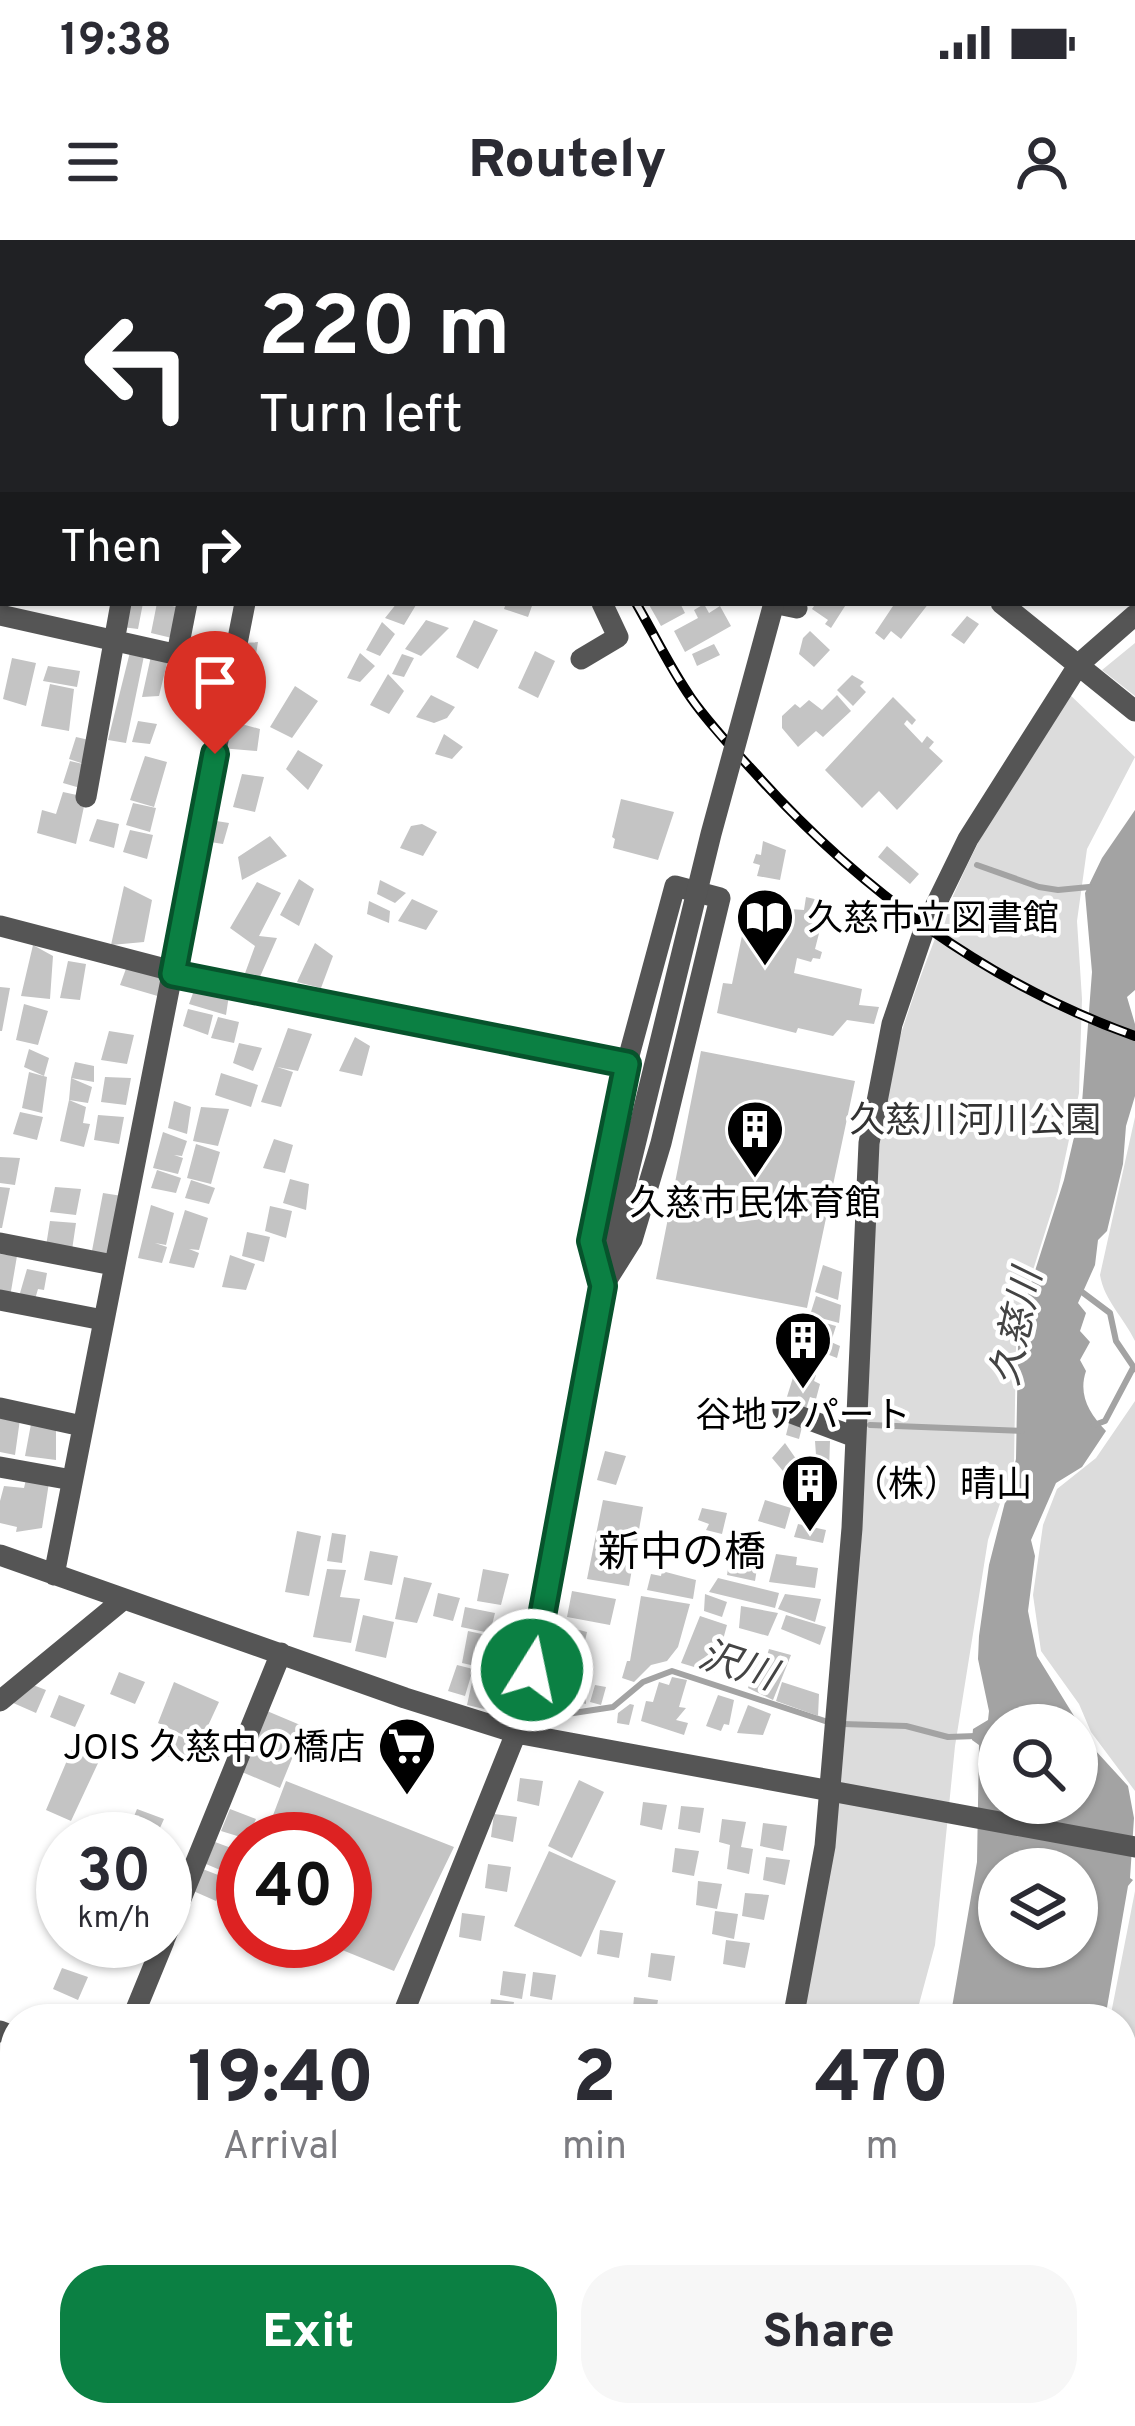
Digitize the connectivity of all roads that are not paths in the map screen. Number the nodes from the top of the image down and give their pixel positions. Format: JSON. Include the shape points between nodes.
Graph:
{"nodes":[{"id":1,"x":121,"y":606,"type":"edge"},
{"id":2,"x":186,"y":606,"type":"edge"},
{"id":3,"x":243,"y":606,"type":"edge"},
{"id":4,"x":603,"y":606,"type":"edge"},
{"id":5,"x":788,"y":606,"type":"edge"},
{"id":6,"x":1005,"y":606,"type":"edge"},
{"id":7,"x":1135,"y":614,"type":"edge"},
{"id":8,"x":0,"y":615,"type":"edge"},
{"id":9,"x":115,"y":640,"type":"junction"},
{"id":10,"x":177,"y":654,"type":"junction"},
{"id":11,"x":581,"y":659,"type":"dead end"},
{"id":12,"x":1079,"y":664,"type":"junction"},
{"id":13,"x":232,"y":667,"type":"junction"},
{"id":14,"x":1135,"y":711,"type":"edge"},
{"id":15,"x":86,"y":796,"type":"dead end"},
{"id":16,"x":0,"y":926,"type":"edge"},
{"id":17,"x":173,"y":974,"type":"junction"},
{"id":18,"x":627,"y":1064,"type":"junction"},
{"id":19,"x":0,"y":1243,"type":"edge"},
{"id":20,"x":113,"y":1265,"type":"junction"},
{"id":21,"x":603,"y":1286,"type":"junction"},
{"id":22,"x":0,"y":1300,"type":"edge"},
{"id":23,"x":103,"y":1320,"type":"junction"},
{"id":24,"x":0,"y":1408,"type":"edge"},
{"id":25,"x":783,"y":1410,"type":"dead end"},
{"id":26,"x":82,"y":1426,"type":"junction"},
{"id":27,"x":855,"y":1437,"type":"junction"},
{"id":28,"x":0,"y":1467,"type":"edge"},
{"id":29,"x":71,"y":1480,"type":"junction"},
{"id":30,"x":0,"y":1555,"type":"edge"},
{"id":31,"x":54,"y":1575,"type":"junction"},
{"id":32,"x":124,"y":1599,"type":"junction"},
{"id":33,"x":281,"y":1653,"type":"junction"},
{"id":34,"x":0,"y":1701,"type":"edge"},
{"id":35,"x":516,"y":1733,"type":"junction"},
{"id":36,"x":836,"y":1792,"type":"junction"},
{"id":37,"x":1135,"y":1847,"type":"edge"},
{"id":38,"x":192,"y":1871,"type":"edge"},
{"id":39,"x":152,"y":1968,"type":"edge"},
{"id":40,"x":138,"y":2004,"type":"edge"},
{"id":41,"x":407,"y":2004,"type":"edge"},
{"id":42,"x":797,"y":2004,"type":"edge"}],
"edges":[{"from":1,"to":9,"type":"street"},
{"from":2,"to":10,"type":"street"},
{"from":3,"to":13,"type":"street"},
{"from":4,"to":11,"type":"street","via":[[618,637]]},
{"from":5,"to":21,"type":"street","bridge":true,"via":[[711,834]]},
{"from":6,"to":12,"type":"street"},
{"from":7,"to":12,"type":"street"},
{"from":8,"to":9,"type":"street"},
{"from":9,"to":10,"type":"street"},
{"from":9,"to":15,"type":"street"},
{"from":10,"to":13,"type":"street"},
{"from":12,"to":14,"type":"street"},
{"from":12,"to":27,"type":"street","via":[[948,875],[892,1024],[869,1143]]},
{"from":13,"to":17,"type":"street"},
{"from":16,"to":17,"type":"street"},
{"from":17,"to":18,"type":"street"},
{"from":17,"to":20,"type":"street"},
{"from":18,"to":21,"type":"street","via":[[591,1241]]},
{"from":18,"to":21,"type":"street","via":[[675,886],[720,898],[632,1240]]},
{"from":19,"to":20,"type":"street"},
{"from":20,"to":23,"type":"street"},
{"from":21,"to":35,"type":"street"},
{"from":22,"to":23,"type":"street"},
{"from":23,"to":26,"type":"street"},
{"from":24,"to":26,"type":"street"},
{"from":25,"to":27,"type":"street"},
{"from":26,"to":29,"type":"street"},
{"from":27,"to":36,"type":"street"},
{"from":28,"to":29,"type":"street"},
{"from":29,"to":31,"type":"street"},
{"from":30,"to":31,"type":"street"},
{"from":31,"to":32,"type":"street"},
{"from":32,"to":33,"type":"street"},
{"from":32,"to":34,"type":"street"},
{"from":33,"to":35,"type":"street"},
{"from":33,"to":38,"type":"street"},
{"from":35,"to":36,"type":"street"},
{"from":35,"to":41,"type":"street"},
{"from":36,"to":37,"type":"street"},
{"from":36,"to":42,"type":"street"},
{"from":39,"to":40,"type":"street"}]}
